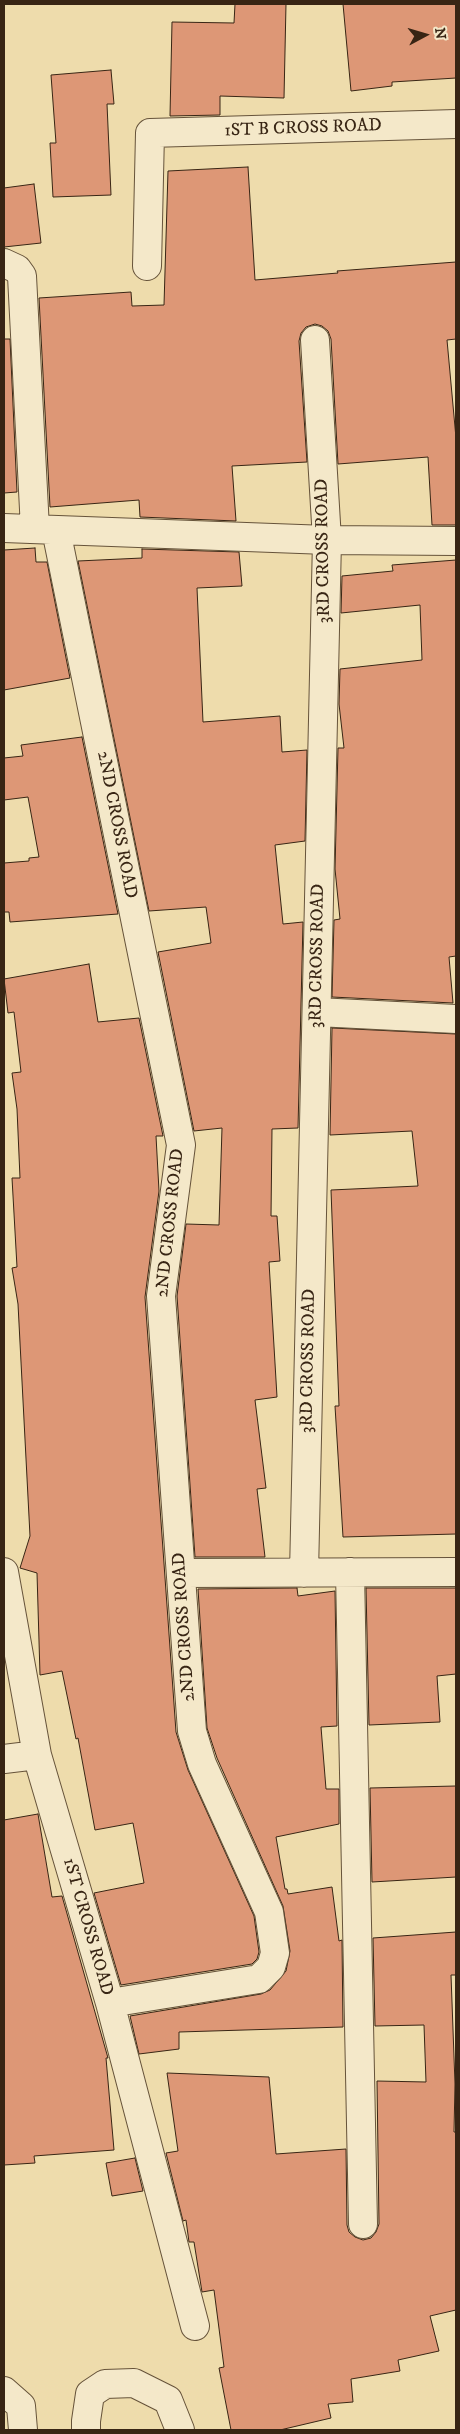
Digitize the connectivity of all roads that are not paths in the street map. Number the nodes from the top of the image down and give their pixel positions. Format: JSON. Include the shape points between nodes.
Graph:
{"nodes":[{"id":1,"x":456,"y":124,"type":"edge"},
{"id":2,"x":4,"y":263,"type":"edge"},
{"id":3,"x":147,"y":266,"type":"dead end"},
{"id":4,"x":314,"y":340,"type":"dead end"},
{"id":5,"x":4,"y":528,"type":"edge"},
{"id":6,"x":45,"y":530,"type":"junction"},
{"id":7,"x":327,"y":540,"type":"junction"},
{"id":8,"x":456,"y":541,"type":"edge"},
{"id":9,"x":317,"y":1012,"type":"junction"},
{"id":10,"x":456,"y":1019,"type":"edge"},
{"id":11,"x":4,"y":1572,"type":"edge"},
{"id":12,"x":350,"y":1572,"type":"junction"},
{"id":13,"x":456,"y":1572,"type":"edge"},
{"id":14,"x":181,"y":1573,"type":"junction"},
{"id":15,"x":304,"y":1573,"type":"junction"},
{"id":16,"x":37,"y":1755,"type":"junction"},
{"id":17,"x":4,"y":1759,"type":"edge"},
{"id":18,"x":110,"y":2003,"type":"junction"},
{"id":19,"x":363,"y":2224,"type":"dead end"},
{"id":20,"x":195,"y":2326,"type":"dead end"},
{"id":21,"x":4,"y":2391,"type":"edge"},
{"id":22,"x":23,"y":2430,"type":"edge"},
{"id":23,"x":86,"y":2430,"type":"edge"},
{"id":24,"x":180,"y":2430,"type":"edge"}],
"edges":[{"from":1,"to":3,"type":"street","name":"1ST B CROSS ROAD","via":[[150,134]]},
{"from":2,"to":6,"type":"street","name":"2ND CROSS ROAD","via":[[22,276]]},
{"from":4,"to":7,"type":"street","name":"3RD CROSS ROAD"},
{"from":5,"to":6,"type":"street"},
{"from":6,"to":7,"type":"street"},
{"from":6,"to":14,"type":"street","name":"2ND CROSS ROAD","via":[[181,1145],[162,1296]]},
{"from":7,"to":8,"type":"street"},
{"from":7,"to":9,"type":"street","name":"3RD CROSS ROAD"},
{"from":9,"to":10,"type":"street"},
{"from":9,"to":15,"type":"street","name":"3RD CROSS ROAD"},
{"from":11,"to":16,"type":"street","name":"1ST CROSS ROAD"},
{"from":12,"to":13,"type":"street"},
{"from":12,"to":15,"type":"street"},
{"from":12,"to":19,"type":"street"},
{"from":14,"to":15,"type":"street"},
{"from":14,"to":18,"type":"street","name":"2ND CROSS ROAD","via":[[192,1731],[202,1764],[269,1912],[275,1953],[271,1967],[259,1979]]},
{"from":16,"to":17,"type":"street"},
{"from":16,"to":18,"type":"street","name":"1ST CROSS ROAD"},
{"from":18,"to":20,"type":"street","name":"1ST CROSS ROAD"},
{"from":21,"to":22,"type":"street","via":[[21,2406]]},
{"from":23,"to":24,"type":"street","via":[[90,2394],[105,2384],[134,2382],[168,2400]]}]}
